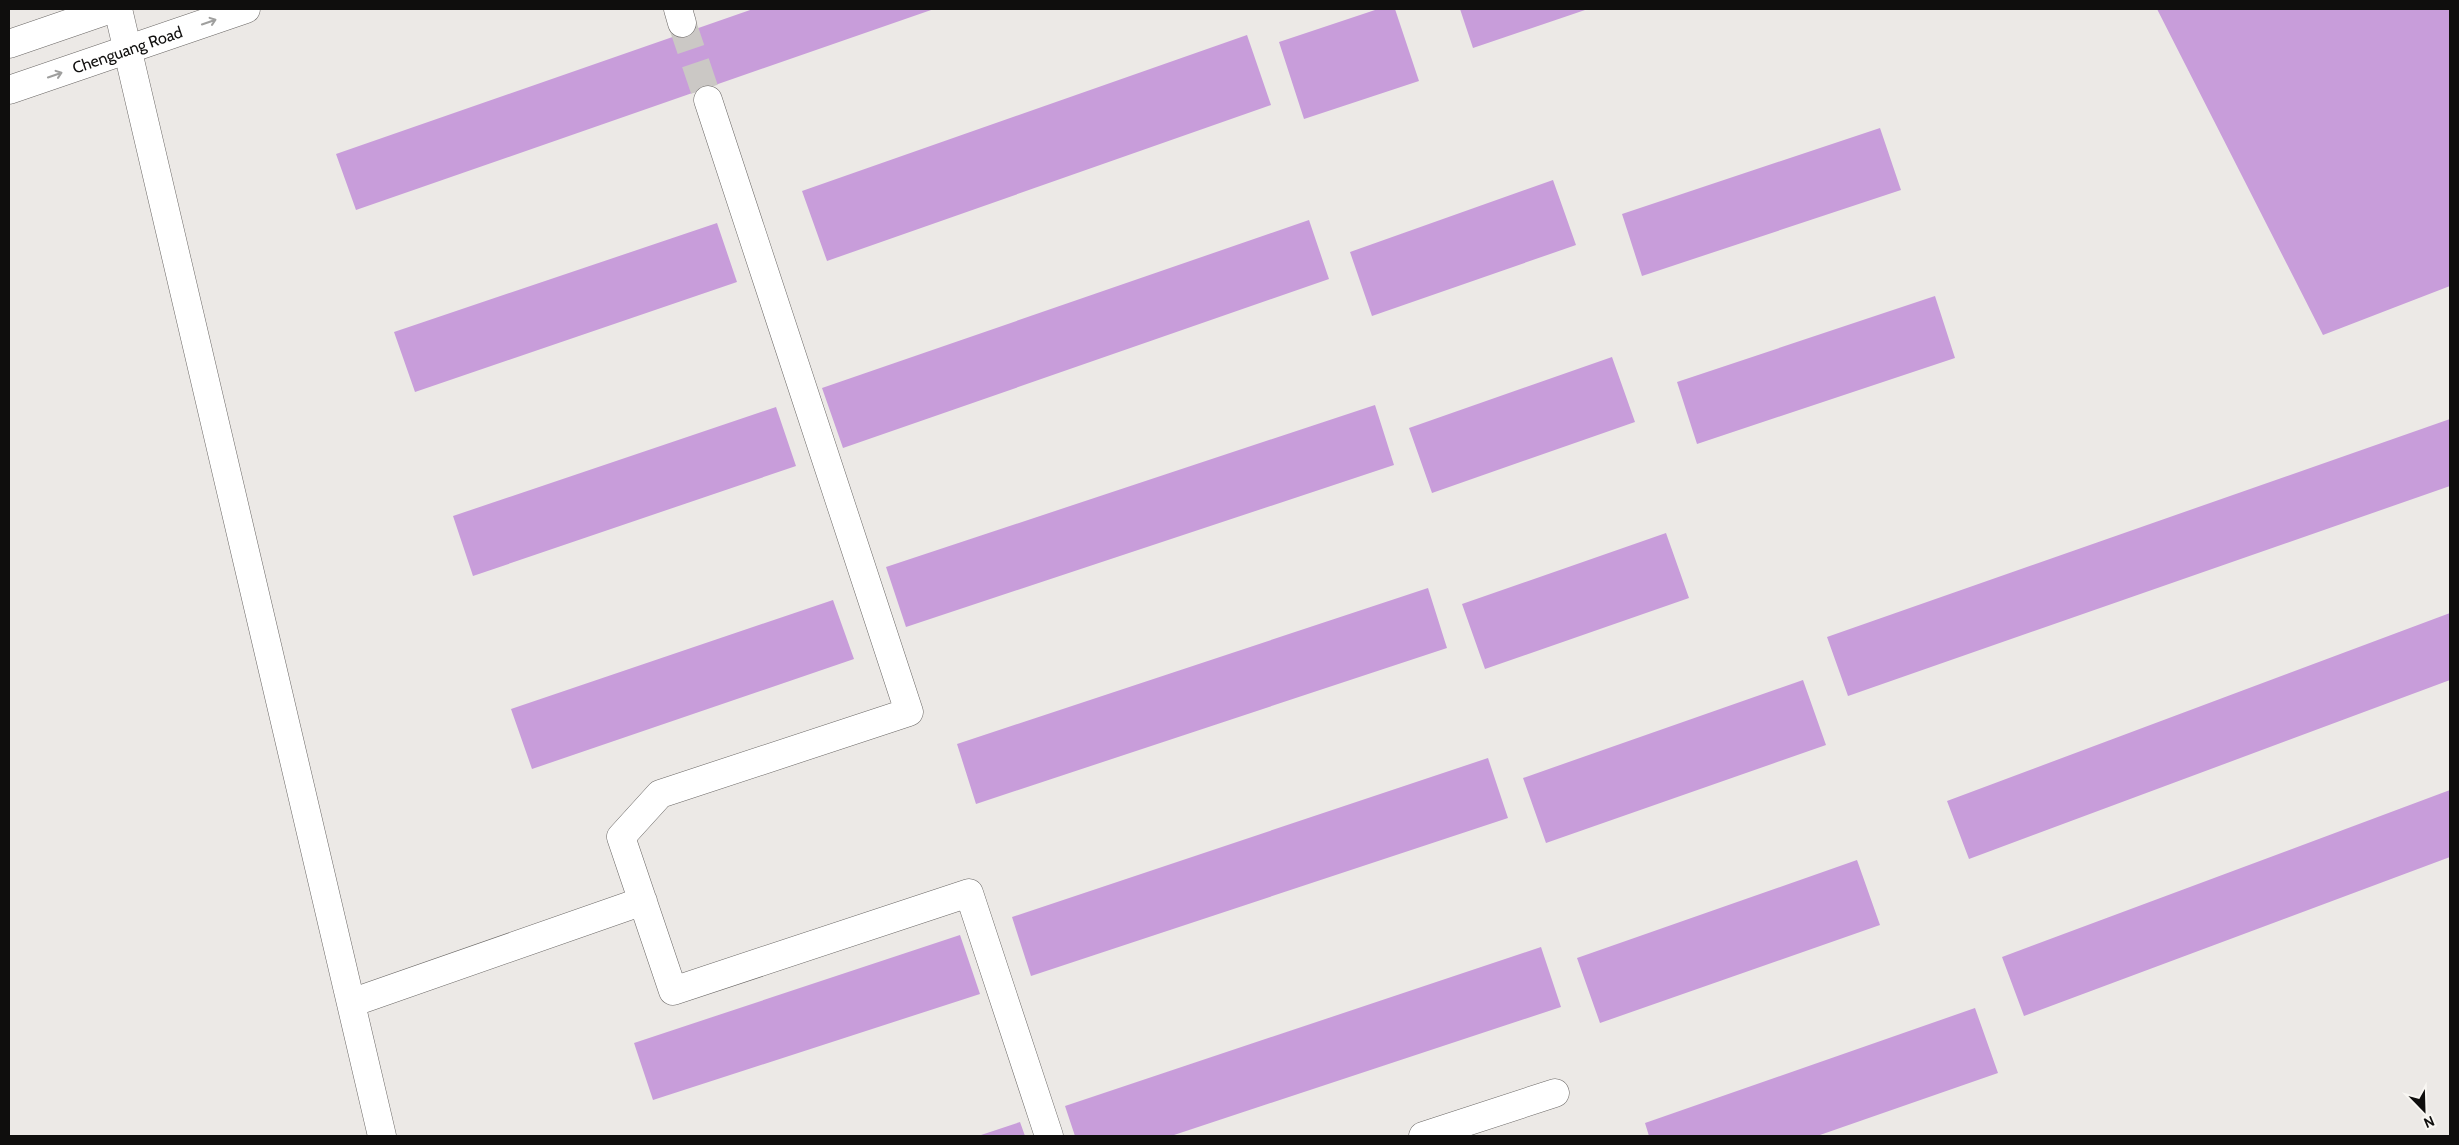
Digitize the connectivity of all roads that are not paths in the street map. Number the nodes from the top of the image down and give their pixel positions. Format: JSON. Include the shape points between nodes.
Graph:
{"nodes":[{"id":1,"x":111,"y":9,"type":"edge"},
{"id":2,"x":118,"y":9,"type":"edge"},
{"id":3,"x":246,"y":9,"type":"edge"},
{"id":4,"x":9,"y":44,"type":"edge"},
{"id":5,"x":128,"y":50,"type":"junction"},
{"id":6,"x":9,"y":90,"type":"edge"},
{"id":7,"x":708,"y":100,"type":"tunnel mouth"},
{"id":8,"x":643,"y":901,"type":"junction"},
{"id":9,"x":351,"y":1003,"type":"junction"},
{"id":10,"x":1555,"y":1092,"type":"dead end"},
{"id":11,"x":382,"y":1136,"type":"edge"},
{"id":12,"x":1050,"y":1136,"type":"edge"},
{"id":13,"x":1423,"y":1136,"type":"edge"}],
"edges":[{"from":1,"to":4,"type":"street"},
{"from":2,"to":5,"type":"street"},
{"from":5,"to":3,"type":"street","name":"Chenguang Road","one_way":true},
{"from":6,"to":5,"type":"street","name":"Chenguang Road","one_way":true},
{"from":5,"to":9,"type":"street"},
{"from":7,"to":8,"type":"street","via":[[910,712],[660,794],[622,836]]},
{"from":8,"to":9,"type":"street"},
{"from":8,"to":12,"type":"street","via":[[673,991],[969,893]]},
{"from":9,"to":11,"type":"street"},
{"from":10,"to":13,"type":"street"}]}
